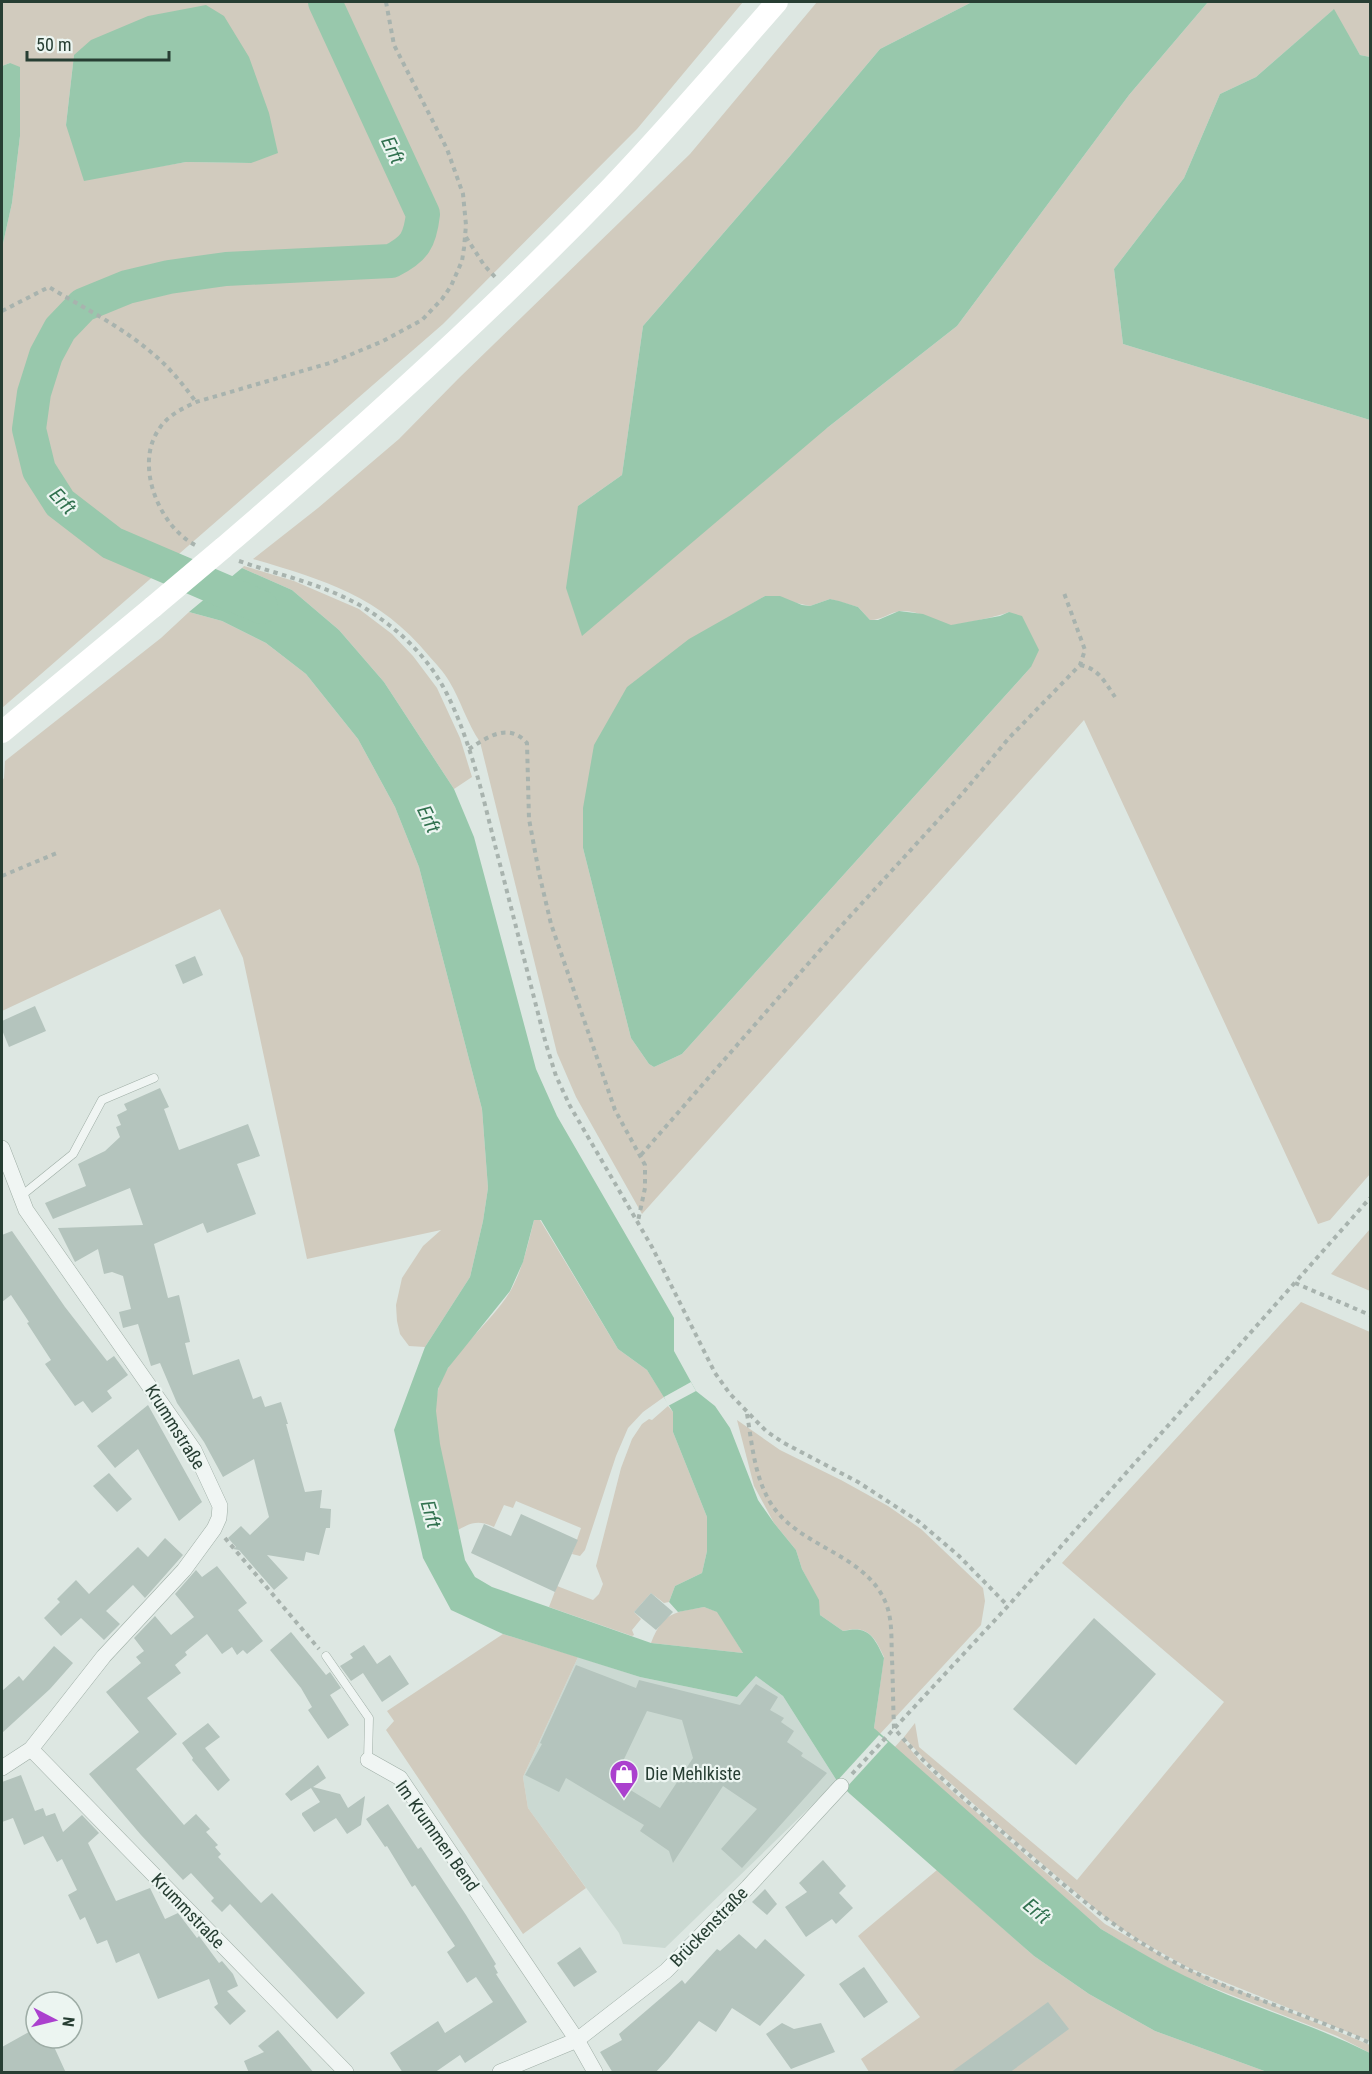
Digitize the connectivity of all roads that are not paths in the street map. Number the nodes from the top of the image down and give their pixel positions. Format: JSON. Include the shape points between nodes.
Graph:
{"nodes":[{"id":1,"x":777,"y":2,"type":"edge"},
{"id":2,"x":2,"y":732,"type":"edge"},
{"id":3,"x":154,"y":1078,"type":"dead end"},
{"id":4,"x":2,"y":1148,"type":"edge"},
{"id":5,"x":21,"y":1196,"type":"junction"},
{"id":6,"x":326,"y":1656,"type":"road end"},
{"id":7,"x":31,"y":1749,"type":"junction"},
{"id":8,"x":368,"y":1760,"type":"joint"},
{"id":9,"x":2,"y":1768,"type":"edge"},
{"id":10,"x":841,"y":1786,"type":"road end"},
{"id":11,"x":577,"y":2040,"type":"junction"},
{"id":12,"x":346,"y":2073,"type":"edge"},
{"id":13,"x":500,"y":2073,"type":"edge"},
{"id":14,"x":595,"y":2073,"type":"edge"}],
"edges":[{"from":1,"to":2,"type":"street","bridge":true,"via":[[638,159],[508,291],[220,552]]},
{"from":3,"to":5,"type":"lane","via":[[102,1101],[73,1154]]},
{"from":4,"to":5,"type":"street","name":"Krummstraße"},
{"from":5,"to":7,"type":"street","name":"Krummstraße","via":[[26,1210],[194,1450],[220,1506],[214,1530],[184,1570],[104,1656]]},
{"from":6,"to":8,"type":"lane","name":"Im Krummen Bend","via":[[369,1718]]},
{"from":7,"to":9,"type":"street","name":"Krummstraße"},
{"from":7,"to":12,"type":"street","name":"Krummstraße"},
{"from":8,"to":11,"type":"street","name":"Im Krummen Bend","via":[[400,1778]]},
{"from":10,"to":11,"type":"street","name":"Brückenstraße","via":[[666,1971]]},
{"from":11,"to":13,"type":"street","name":"Brückenstraße"},
{"from":11,"to":14,"type":"street","name":"Im Krummen Bend"}]}
